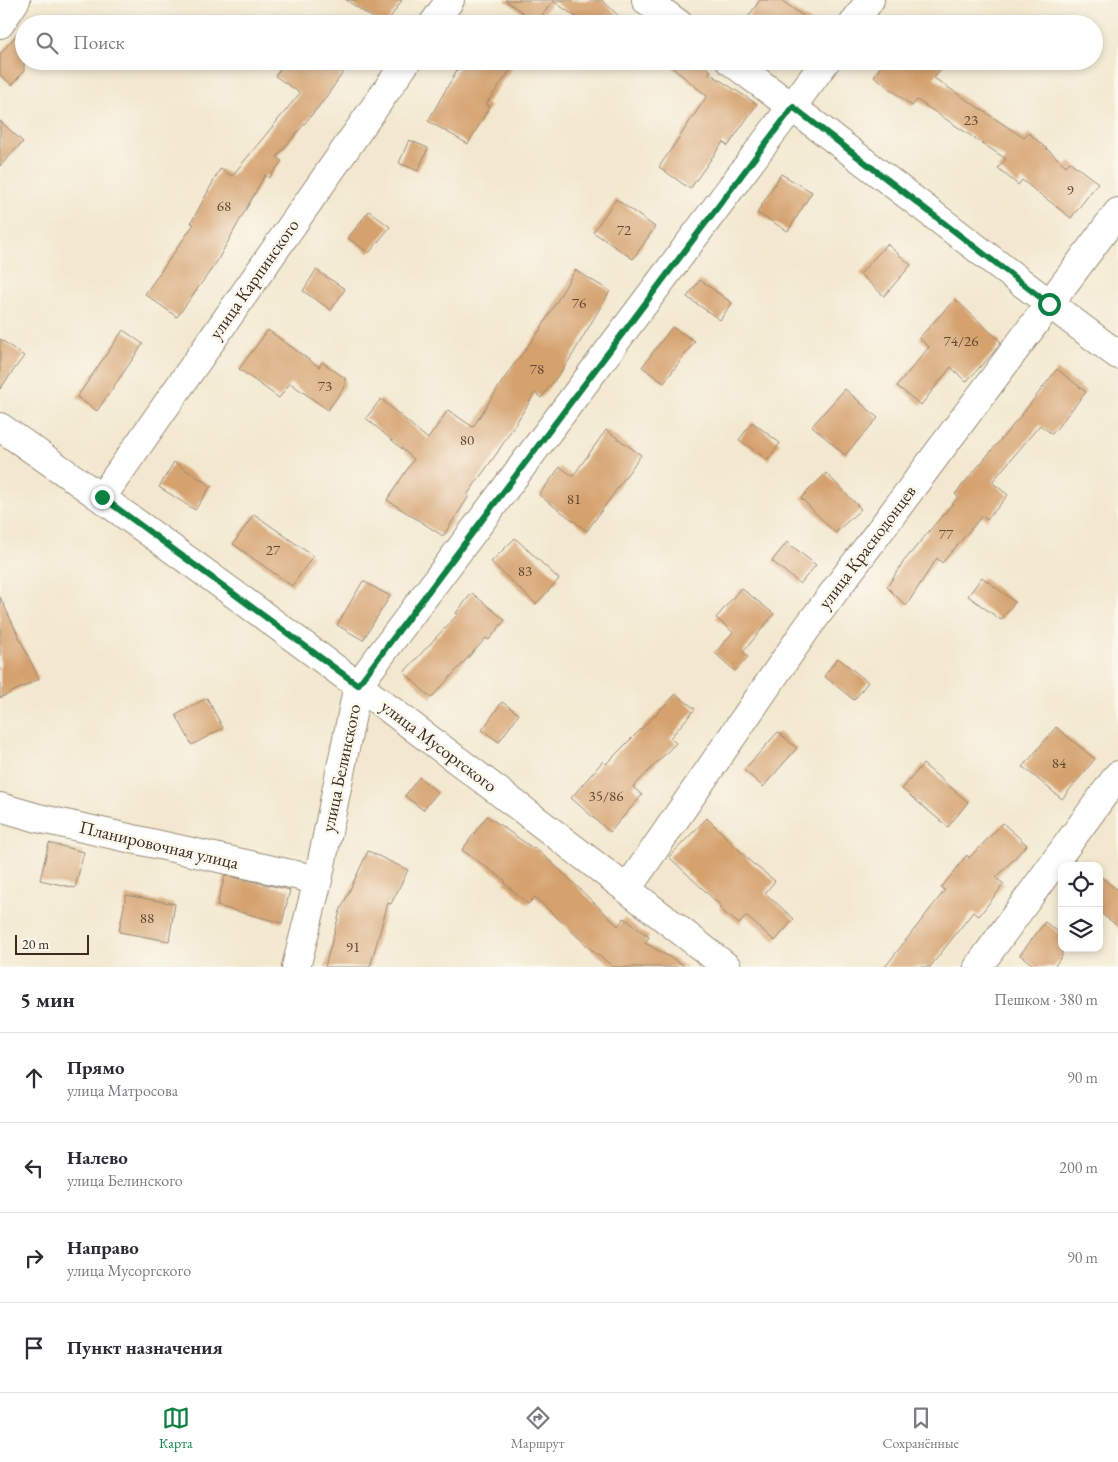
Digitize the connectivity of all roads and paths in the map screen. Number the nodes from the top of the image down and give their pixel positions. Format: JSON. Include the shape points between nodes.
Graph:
{"nodes":[{"id":1,"x":16,"y":0,"type":"edge"},
{"id":2,"x":450,"y":0,"type":"edge"},
{"id":3,"x":646,"y":0,"type":"edge"},
{"id":4,"x":870,"y":0,"type":"edge"},
{"id":5,"x":439,"y":15,"type":"edge"},
{"id":6,"x":667,"y":15,"type":"edge"},
{"id":7,"x":859,"y":15,"type":"edge"},
{"id":8,"x":0,"y":24,"type":"edge"},
{"id":9,"x":401,"y":70,"type":"edge"},
{"id":10,"x":742,"y":70,"type":"edge"},
{"id":11,"x":820,"y":70,"type":"edge"},
{"id":12,"x":793,"y":107,"type":"junction"},
{"id":13,"x":1118,"y":212,"type":"edge"},
{"id":14,"x":1049,"y":304,"type":"junction"},
{"id":15,"x":1118,"y":356,"type":"edge"},
{"id":16,"x":0,"y":427,"type":"edge"},
{"id":17,"x":102,"y":497,"type":"junction"},
{"id":18,"x":358,"y":685,"type":"junction"},
{"id":19,"x":1118,"y":775,"type":"edge"},
{"id":20,"x":0,"y":807,"type":"edge"},
{"id":21,"x":318,"y":880,"type":"junction"},
{"id":22,"x":627,"y":889,"type":"junction"},
{"id":23,"x":296,"y":967,"type":"edge"},
{"id":24,"x":726,"y":967,"type":"edge"},
{"id":25,"x":978,"y":967,"type":"edge"}],
"edges":[{"from":1,"to":8,"type":"street"},
{"from":2,"to":5,"type":"street"},
{"from":3,"to":6,"type":"street"},
{"from":4,"to":7,"type":"street"},
{"from":9,"to":17,"type":"street","name":"улица Карпинского"},
{"from":10,"to":12,"type":"street"},
{"from":11,"to":12,"type":"street","name":"улица Белинского"},
{"from":12,"to":14,"type":"street"},
{"from":12,"to":18,"type":"street","name":"улица Белинского"},
{"from":13,"to":14,"type":"street","name":"улица Краснодонцев"},
{"from":14,"to":15,"type":"street"},
{"from":14,"to":22,"type":"street","name":"улица Краснодонцев","via":[[807,628]]},
{"from":16,"to":17,"type":"street","name":"улица Мусоргского"},
{"from":17,"to":18,"type":"street","name":"улица Мусоргского"},
{"from":18,"to":21,"type":"street","name":"улица Белинского"},
{"from":18,"to":22,"type":"street","name":"улица Мусоргского"},
{"from":19,"to":25,"type":"street"},
{"from":20,"to":21,"type":"street","name":"Планировочная улица"},
{"from":21,"to":23,"type":"street","name":"улица Белинского"},
{"from":22,"to":24,"type":"street","name":"улица Мусоргского"}]}
